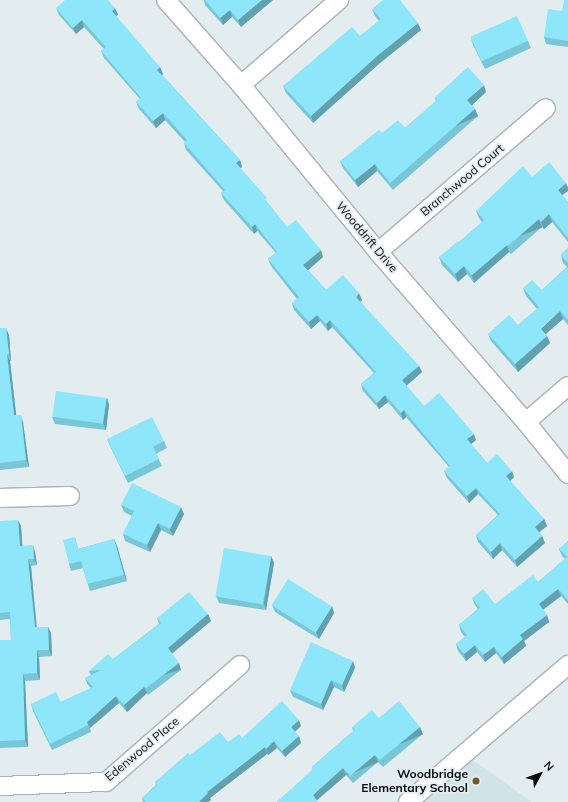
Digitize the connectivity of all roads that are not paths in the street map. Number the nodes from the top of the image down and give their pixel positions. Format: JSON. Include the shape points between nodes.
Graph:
{"nodes":[{"id":1,"x":166,"y":0,"type":"edge"},
{"id":2,"x":339,"y":0,"type":"edge"},
{"id":3,"x":241,"y":85,"type":"junction"},
{"id":4,"x":546,"y":108,"type":"dead end"},
{"id":5,"x":378,"y":252,"type":"junction"},
{"id":6,"x":568,"y":386,"type":"edge"},
{"id":7,"x":526,"y":422,"type":"junction"},
{"id":8,"x":568,"y":474,"type":"edge"},
{"id":9,"x":70,"y":496,"type":"dead end"},
{"id":10,"x":0,"y":498,"type":"edge"},
{"id":11,"x":240,"y":665,"type":"dead end"},
{"id":12,"x":568,"y":665,"type":"edge"},
{"id":13,"x":0,"y":786,"type":"edge"},
{"id":14,"x":408,"y":802,"type":"edge"}],
"edges":[{"from":1,"to":3,"type":"street","name":"Wooddrift Drive"},
{"from":2,"to":3,"type":"street"},
{"from":3,"to":5,"type":"street","name":"Wooddrift Drive"},
{"from":4,"to":5,"type":"street","name":"Branchwood Court"},
{"from":5,"to":7,"type":"street","name":"Wooddrift Drive"},
{"from":6,"to":7,"type":"street"},
{"from":7,"to":8,"type":"street","name":"Wooddrift Drive"},
{"from":9,"to":10,"type":"street"},
{"from":11,"to":13,"type":"street","name":"Edenwood Place","via":[[106,782]]},
{"from":12,"to":14,"type":"street"}]}
